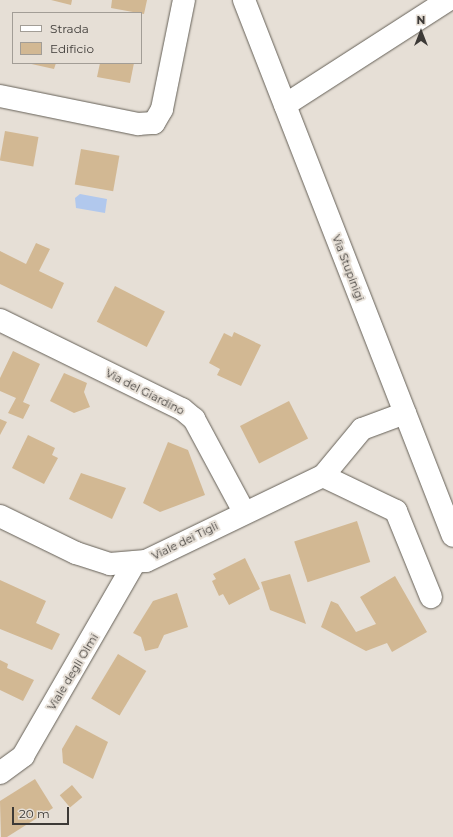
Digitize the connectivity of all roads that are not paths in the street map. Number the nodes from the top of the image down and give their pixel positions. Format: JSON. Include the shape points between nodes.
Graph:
{"nodes":[{"id":1,"x":184,"y":0,"type":"edge"},
{"id":2,"x":244,"y":0,"type":"edge"},
{"id":3,"x":448,"y":0,"type":"edge"},
{"id":4,"x":0,"y":96,"type":"edge"},
{"id":5,"x":285,"y":105,"type":"junction"},
{"id":6,"x":0,"y":320,"type":"edge"},
{"id":7,"x":405,"y":413,"type":"junction"},
{"id":8,"x":323,"y":476,"type":"junction"},
{"id":9,"x":244,"y":512,"type":"junction"},
{"id":10,"x":0,"y":516,"type":"edge"},
{"id":11,"x":453,"y":536,"type":"edge"},
{"id":12,"x":135,"y":562,"type":"junction"},
{"id":13,"x":431,"y":597,"type":"dead end"},
{"id":14,"x":0,"y":773,"type":"edge"}],
"edges":[{"from":1,"to":4,"type":"street","via":[[162,109],[154,123],[138,124]]},
{"from":2,"to":5,"type":"street","name":"Via Stupinigi"},
{"from":3,"to":5,"type":"street"},
{"from":5,"to":7,"type":"street","name":"Via Stupinigi"},
{"from":6,"to":9,"type":"street","name":"Via del Giardino","via":[[186,412],[194,419]]},
{"from":7,"to":8,"type":"street","name":"Viale dei Tigli","via":[[362,429]]},
{"from":7,"to":11,"type":"street","name":"Via Stupinigi"},
{"from":8,"to":9,"type":"street","name":"Viale dei Tigli"},
{"from":8,"to":13,"type":"street","via":[[396,512]]},
{"from":9,"to":12,"type":"street","name":"Viale dei Tigli","via":[[146,561]]},
{"from":10,"to":12,"type":"street","name":"Viale dei Tigli","via":[[76,553],[110,564]]},
{"from":12,"to":14,"type":"street","name":"Viale degli Olmi","via":[[23,756]]}]}
